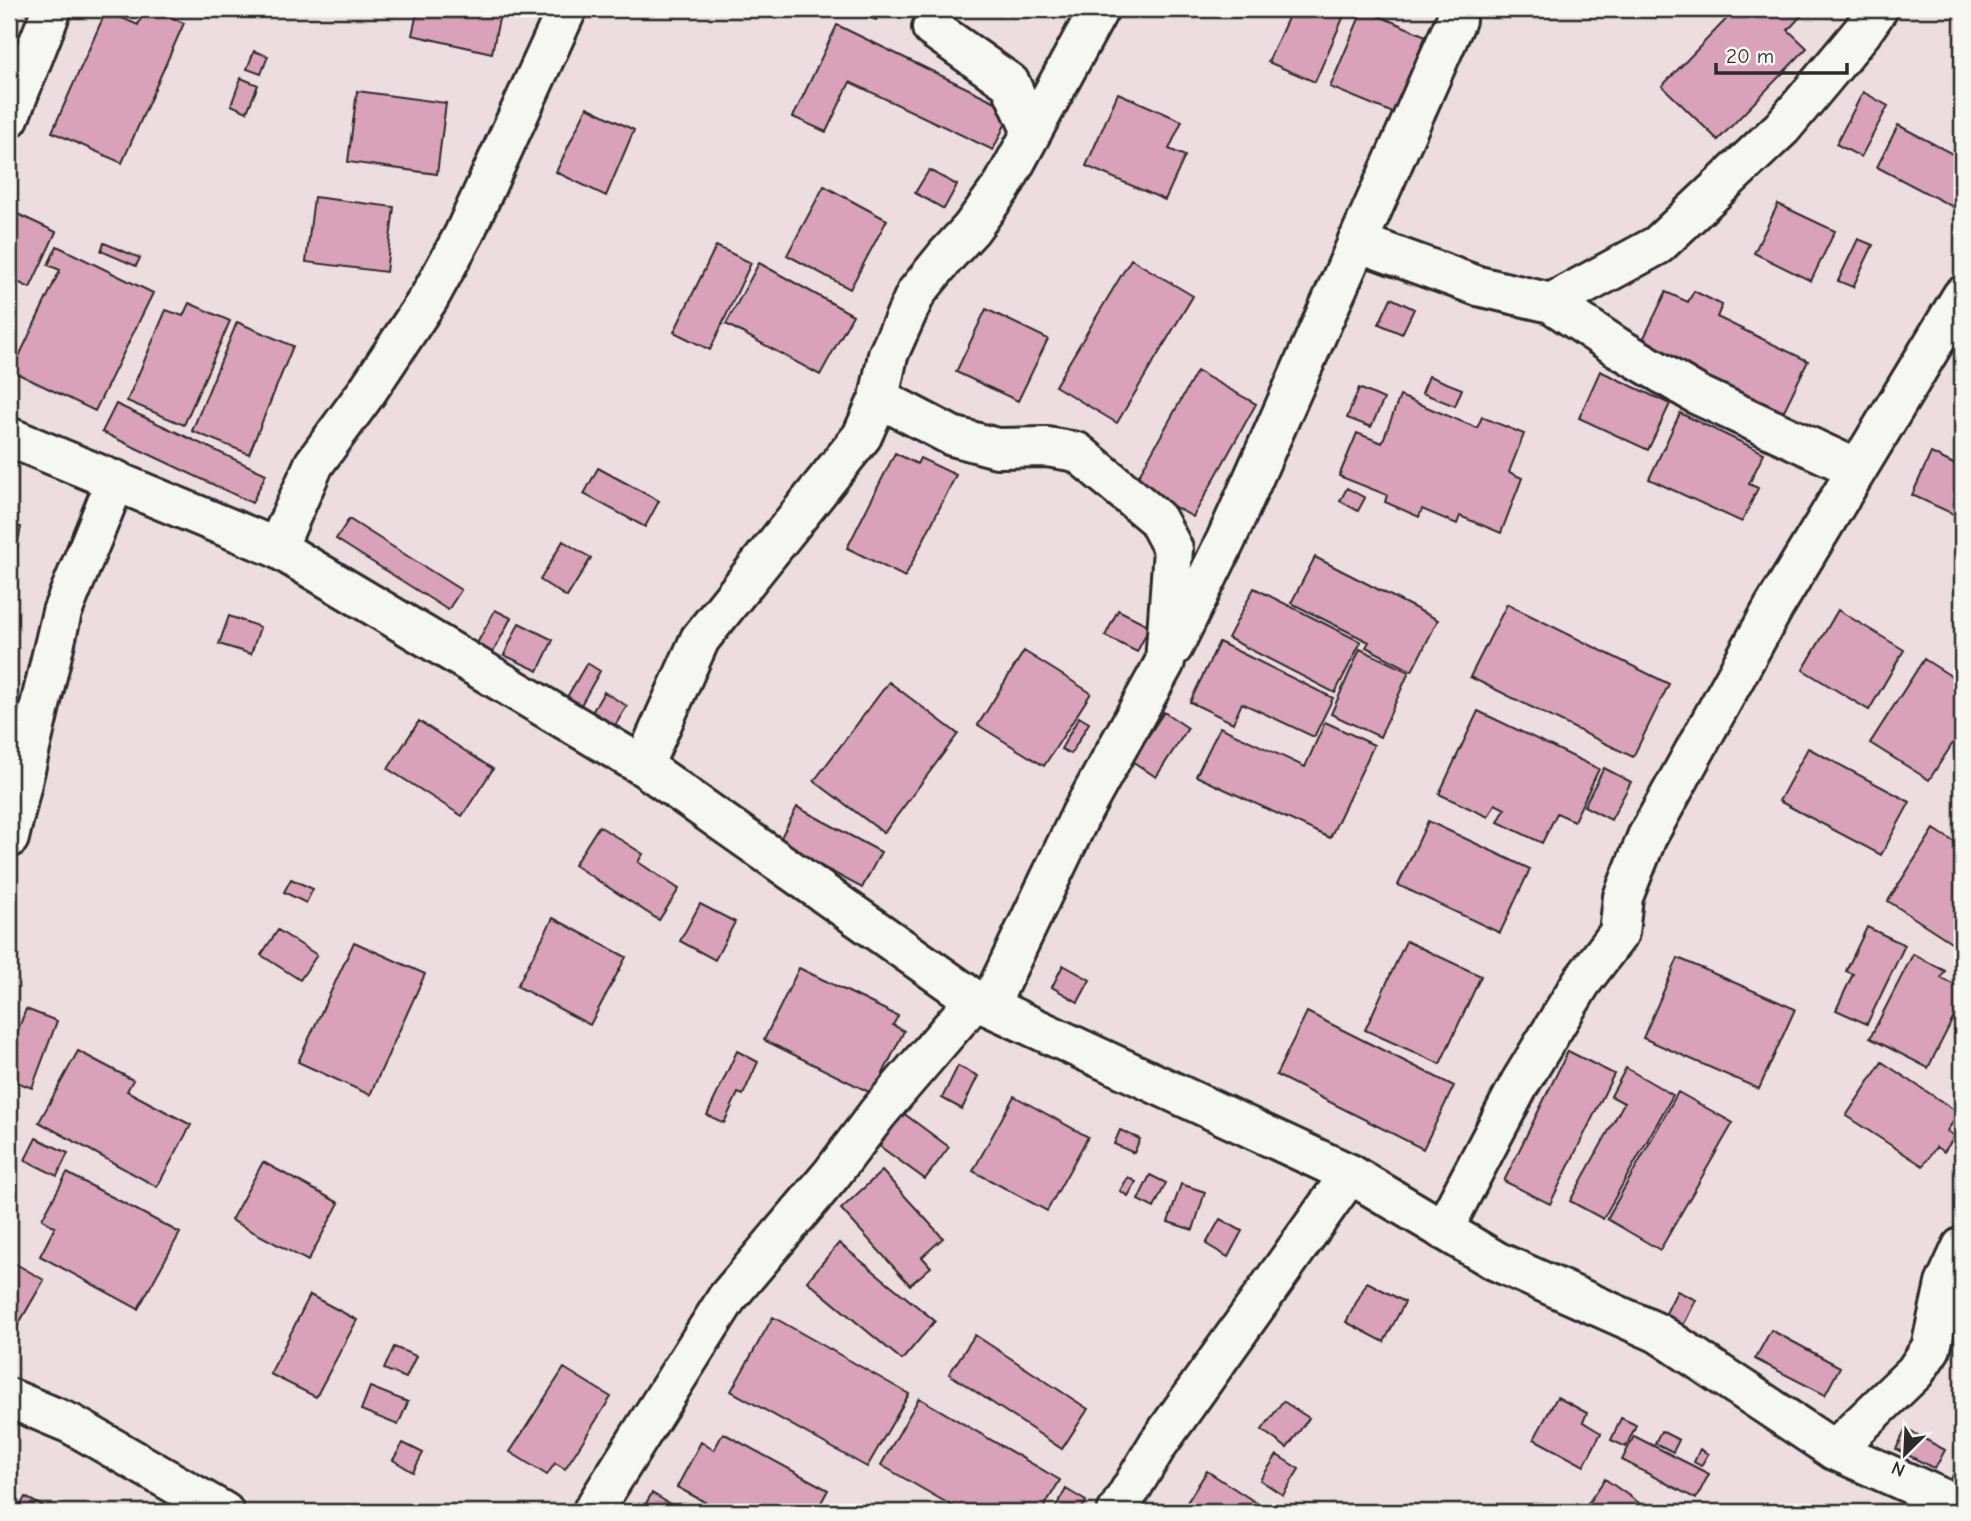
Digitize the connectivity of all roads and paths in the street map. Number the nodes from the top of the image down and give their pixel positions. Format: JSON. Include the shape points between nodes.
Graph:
{"nodes":[{"id":1,"x":52,"y":9,"type":"edge"},
{"id":2,"x":567,"y":9,"type":"edge"},
{"id":3,"x":1100,"y":9,"type":"edge"},
{"id":4,"x":1878,"y":9,"type":"edge"},
{"id":5,"x":1456,"y":20,"type":"dead end"},
{"id":6,"x":932,"y":28,"type":"dead end"},
{"id":7,"x":9,"y":118,"type":"edge"},
{"id":8,"x":1032,"y":132,"type":"junction"},
{"id":9,"x":1357,"y":242,"type":"junction"},
{"id":10,"x":1962,"y":296,"type":"edge"},
{"id":11,"x":1551,"y":303,"type":"junction"},
{"id":12,"x":880,"y":398,"type":"junction"},
{"id":13,"x":9,"y":437,"type":"edge"},
{"id":14,"x":1857,"y":469,"type":"junction"},
{"id":15,"x":116,"y":480,"type":"junction"},
{"id":16,"x":277,"y":548,"type":"junction"},
{"id":17,"x":1153,"y":687,"type":"junction"},
{"id":18,"x":643,"y":766,"type":"junction"},
{"id":19,"x":9,"y":838,"type":"edge"},
{"id":20,"x":982,"y":1003,"type":"junction"},
{"id":21,"x":1350,"y":1174,"type":"junction"},
{"id":22,"x":1443,"y":1230,"type":"junction"},
{"id":23,"x":1962,"y":1247,"type":"edge"},
{"id":24,"x":9,"y":1398,"type":"edge"},
{"id":25,"x":1834,"y":1450,"type":"junction"},
{"id":26,"x":1962,"y":1507,"type":"edge"},
{"id":27,"x":224,"y":1512,"type":"edge"},
{"id":28,"x":592,"y":1512,"type":"edge"},
{"id":29,"x":1117,"y":1512,"type":"edge"}],
"edges":[{"from":1,"to":7,"type":"street"},
{"from":2,"to":16,"type":"street","via":[[464,234],[429,298],[314,464]]},
{"from":3,"to":8,"type":"street"},
{"from":4,"to":11,"type":"street","via":[[1783,128],[1658,246]]},
{"from":5,"to":9,"type":"street"},
{"from":6,"to":8,"type":"street","via":[[1010,83]]},
{"from":8,"to":12,"type":"street","via":[[1003,185],[916,293],[888,355]]},
{"from":9,"to":11,"type":"street","via":[[1478,286]]},
{"from":9,"to":17,"type":"street","via":[[1226,540]]},
{"from":10,"to":14,"type":"street"},
{"from":11,"to":14,"type":"street","via":[[1698,396]]},
{"from":12,"to":17,"type":"street","via":[[952,436],[997,448],[1077,452],[1157,519],[1172,549],[1165,662]]},
{"from":12,"to":18,"type":"street","via":[[862,436],[700,639]]},
{"from":13,"to":15,"type":"street"},
{"from":14,"to":22,"type":"street","via":[[1773,607],[1647,837],[1623,897],[1619,933],[1581,983],[1520,1083]]},
{"from":15,"to":16,"type":"street"},
{"from":15,"to":19,"type":"street","via":[[62,612]]},
{"from":16,"to":18,"type":"street"},
{"from":17,"to":20,"type":"street","via":[[1080,814]]},
{"from":18,"to":20,"type":"street"},
{"from":20,"to":21,"type":"street"},
{"from":20,"to":28,"type":"street","via":[[878,1113],[727,1298]]},
{"from":21,"to":22,"type":"street"},
{"from":21,"to":29,"type":"street","via":[[1158,1444]]},
{"from":22,"to":25,"type":"street","via":[[1496,1261],[1658,1333]]},
{"from":23,"to":25,"type":"street","via":[[1945,1284],[1931,1348],[1915,1372]]},
{"from":24,"to":27,"type":"street","via":[[71,1424]]},
{"from":25,"to":26,"type":"street"}]}
